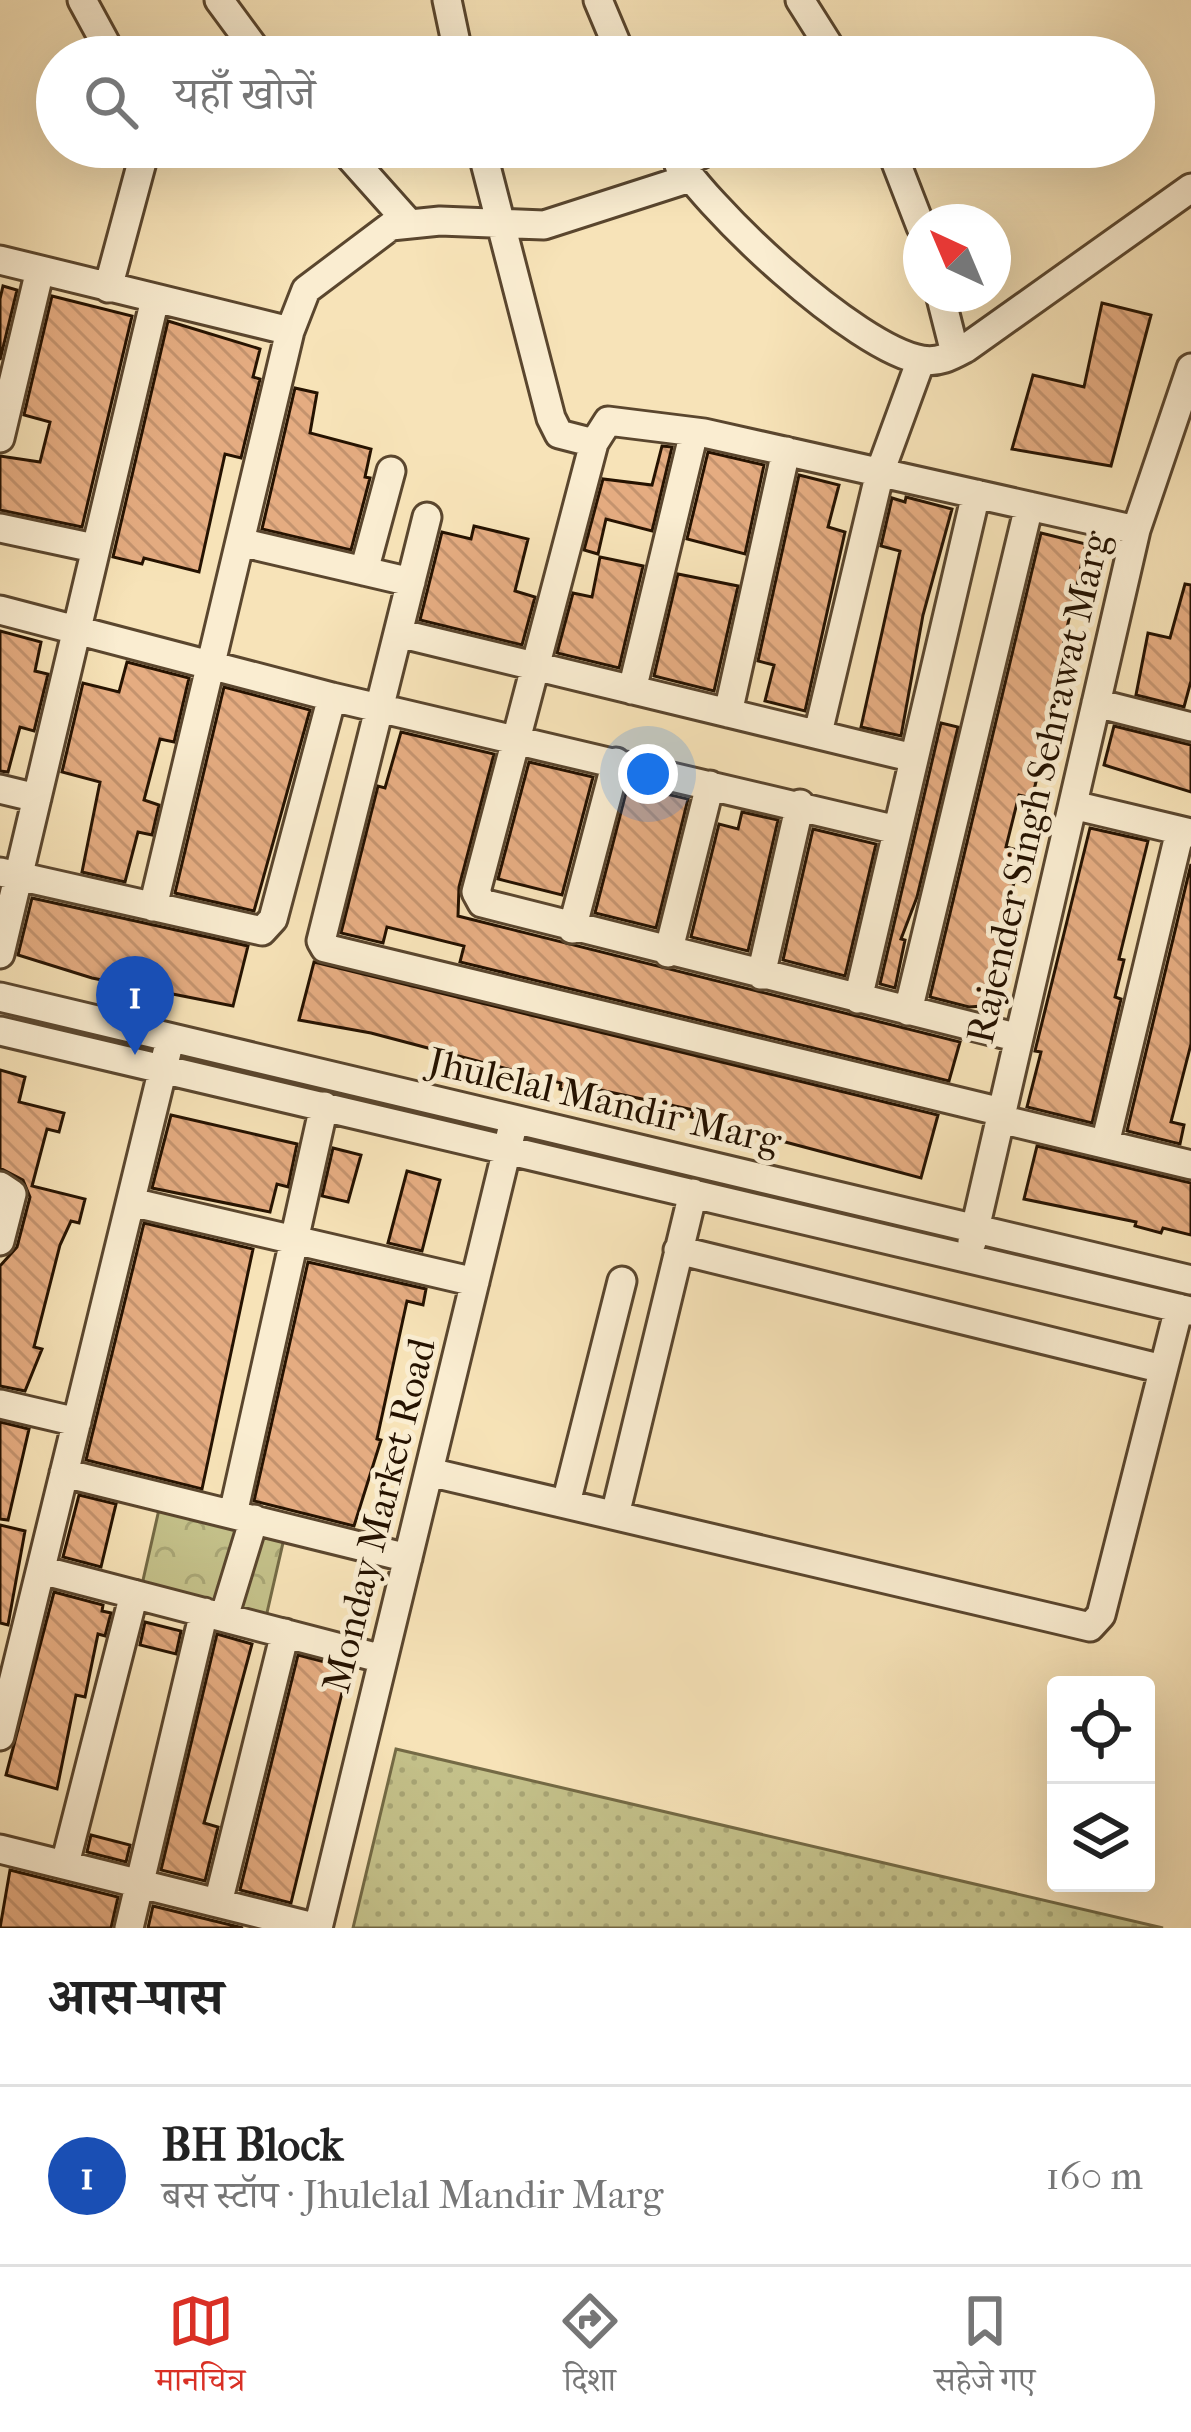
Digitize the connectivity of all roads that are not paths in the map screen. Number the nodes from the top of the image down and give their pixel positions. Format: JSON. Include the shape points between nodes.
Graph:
{"nodes":[{"id":1,"x":82,"y":0,"type":"edge"},
{"id":2,"x":219,"y":0,"type":"edge"},
{"id":3,"x":448,"y":0,"type":"edge"},
{"id":4,"x":598,"y":0,"type":"edge"},
{"id":5,"x":800,"y":0,"type":"edge"},
{"id":6,"x":101,"y":36,"type":"edge"},
{"id":7,"x":246,"y":36,"type":"edge"},
{"id":8,"x":455,"y":36,"type":"edge"},
{"id":9,"x":613,"y":36,"type":"edge"},
{"id":10,"x":823,"y":36,"type":"edge"},
{"id":11,"x":140,"y":168,"type":"edge"},
{"id":12,"x":359,"y":168,"type":"edge"},
{"id":13,"x":487,"y":168,"type":"edge"},
{"id":14,"x":670,"y":168,"type":"edge"},
{"id":15,"x":683,"y":168,"type":"edge"},
{"id":16,"x":898,"y":168,"type":"edge"},
{"id":17,"x":1191,"y":188,"type":"edge"},
{"id":18,"x":912,"y":204,"type":"edge"},
{"id":19,"x":407,"y":221,"type":"junction"},
{"id":20,"x":502,"y":224,"type":"junction"},
{"id":21,"x":0,"y":260,"type":"edge"},
{"id":22,"x":40,"y":270,"type":"junction"},
{"id":23,"x":108,"y":288,"type":"junction"},
{"id":24,"x":154,"y":298,"type":"junction"},
{"id":25,"x":945,"y":312,"type":"edge"},
{"id":26,"x":290,"y":331,"type":"junction"},
{"id":27,"x":955,"y":353,"type":"junction"},
{"id":28,"x":921,"y":360,"type":"junction"},
{"id":29,"x":1191,"y":368,"type":"edge"},
{"id":30,"x":694,"y":431,"type":"junction"},
{"id":31,"x":0,"y":438,"type":"edge"},
{"id":32,"x":594,"y":443,"type":"junction"},
{"id":33,"x":787,"y":451,"type":"junction"},
{"id":34,"x":391,"y":471,"type":"dead end"},
{"id":35,"x":880,"y":472,"type":"junction"},
{"id":36,"x":976,"y":494,"type":"junction"},
{"id":37,"x":1029,"y":506,"type":"junction"},
{"id":38,"x":427,"y":517,"type":"dead end"},
{"id":39,"x":0,"y":528,"type":"edge"},
{"id":40,"x":1136,"y":530,"type":"junction"},
{"id":41,"x":240,"y":542,"type":"junction"},
{"id":42,"x":94,"y":548,"type":"junction"},
{"id":43,"x":364,"y":571,"type":"junction"},
{"id":44,"x":411,"y":582,"type":"junction"},
{"id":45,"x":0,"y":610,"type":"edge"},
{"id":46,"x":74,"y":628,"type":"junction"},
{"id":47,"x":398,"y":633,"type":"junction"},
{"id":48,"x":210,"y":664,"type":"junction"},
{"id":49,"x":536,"y":668,"type":"junction"},
{"id":50,"x":632,"y":690,"type":"junction"},
{"id":51,"x":332,"y":697,"type":"junction"},
{"id":52,"x":1096,"y":703,"type":"junction"},
{"id":53,"x":380,"y":707,"type":"junction"},
{"id":54,"x":728,"y":712,"type":"junction"},
{"id":55,"x":1191,"y":727,"type":"edge"},
{"id":56,"x":818,"y":734,"type":"junction"},
{"id":57,"x":517,"y":738,"type":"junction"},
{"id":58,"x":914,"y":758,"type":"junction"},
{"id":59,"x":616,"y":762,"type":"junction"},
{"id":60,"x":710,"y":785,"type":"junction"},
{"id":61,"x":0,"y":789,"type":"edge"},
{"id":62,"x":37,"y":798,"type":"junction"},
{"id":63,"x":800,"y":804,"type":"junction"},
{"id":64,"x":1073,"y":806,"type":"junction"},
{"id":65,"x":897,"y":830,"type":"junction"},
{"id":66,"x":1185,"y":832,"type":"edge"},
{"id":67,"x":9,"y":874,"type":"edge"},
{"id":68,"x":152,"y":907,"type":"junction"},
{"id":69,"x":572,"y":929,"type":"junction"},
{"id":70,"x":668,"y":953,"type":"junction"},
{"id":71,"x":0,"y":954,"type":"edge"},
{"id":72,"x":760,"y":975,"type":"junction"},
{"id":73,"x":0,"y":997,"type":"edge"},
{"id":74,"x":857,"y":999,"type":"junction"},
{"id":75,"x":908,"y":1011,"type":"junction"},
{"id":76,"x":0,"y":1031,"type":"edge"},
{"id":77,"x":171,"y":1037,"type":"junction"},
{"id":78,"x":1019,"y":1038,"type":"junction"},
{"id":79,"x":163,"y":1069,"type":"junction"},
{"id":80,"x":324,"y":1106,"type":"junction"},
{"id":81,"x":1001,"y":1116,"type":"junction"},
{"id":82,"x":514,"y":1120,"type":"junction"},
{"id":83,"x":1105,"y":1144,"type":"junction"},
{"id":84,"x":507,"y":1150,"type":"junction"},
{"id":85,"x":1191,"y":1165,"type":"edge"},
{"id":86,"x":0,"y":1186,"type":"edge"},
{"id":87,"x":693,"y":1193,"type":"junction"},
{"id":88,"x":130,"y":1202,"type":"junction"},
{"id":89,"x":975,"y":1227,"type":"junction"},
{"id":90,"x":294,"y":1240,"type":"junction"},
{"id":91,"x":0,"y":1241,"type":"edge"},
{"id":92,"x":678,"y":1250,"type":"junction"},
{"id":93,"x":968,"y":1257,"type":"junction"},
{"id":94,"x":1191,"y":1280,"type":"edge"},
{"id":95,"x":622,"y":1281,"type":"dead end"},
{"id":96,"x":475,"y":1282,"type":"junction"},
{"id":97,"x":1185,"y":1310,"type":"edge"},
{"id":98,"x":1163,"y":1369,"type":"junction"},
{"id":99,"x":0,"y":1404,"type":"edge"},
{"id":100,"x":77,"y":1423,"type":"junction"},
{"id":101,"x":429,"y":1472,"type":"junction"},
{"id":102,"x":64,"y":1473,"type":"junction"},
{"id":103,"x":566,"y":1504,"type":"junction"},
{"id":104,"x":615,"y":1515,"type":"junction"},
{"id":105,"x":243,"y":1517,"type":"junction"},
{"id":106,"x":408,"y":1558,"type":"junction"},
{"id":107,"x":40,"y":1570,"type":"junction"},
{"id":108,"x":134,"y":1594,"type":"junction"},
{"id":109,"x":214,"y":1615,"type":"junction"},
{"id":110,"x":285,"y":1633,"type":"junction"},
{"id":111,"x":12,"y":1637,"type":"edge"},
{"id":112,"x":383,"y":1659,"type":"junction"},
{"id":113,"x":0,"y":1736,"type":"edge"},
{"id":114,"x":0,"y":1849,"type":"edge"},
{"id":115,"x":65,"y":1864,"type":"junction"},
{"id":116,"x":140,"y":1883,"type":"junction"},
{"id":117,"x":218,"y":1903,"type":"junction"},
{"id":118,"x":129,"y":1928,"type":"edge"},
{"id":119,"x":318,"y":1928,"type":"edge"}],
"edges":[{"from":1,"to":6,"type":"street"},
{"from":2,"to":7,"type":"street"},
{"from":3,"to":8,"type":"street"},
{"from":4,"to":9,"type":"street"},
{"from":5,"to":10,"type":"street"},
{"from":11,"to":23,"type":"street"},
{"from":12,"to":19,"type":"street"},
{"from":13,"to":20,"type":"street"},
{"from":14,"to":20,"type":"street","via":[[544,225]]},
{"from":15,"to":28,"type":"street","via":[[836,315]]},
{"from":16,"to":18,"type":"street"},
{"from":17,"to":27,"type":"street"},
{"from":19,"to":20,"type":"street"},
{"from":19,"to":26,"type":"street","via":[[306,290]]},
{"from":20,"to":32,"type":"street","via":[[551,418],[559,434]]},
{"from":21,"to":22,"type":"street"},
{"from":22,"to":23,"type":"street"},
{"from":22,"to":31,"type":"street"},
{"from":23,"to":24,"type":"street"},
{"from":24,"to":26,"type":"street"},
{"from":24,"to":42,"type":"street"},
{"from":25,"to":27,"type":"street"},
{"from":26,"to":41,"type":"street"},
{"from":27,"to":28,"type":"street"},
{"from":28,"to":35,"type":"street"},
{"from":29,"to":40,"type":"street","name":"Rajender Singh Sehrawat Marg"},
{"from":30,"to":32,"type":"street","via":[[614,420]]},
{"from":30,"to":33,"type":"street"},
{"from":30,"to":50,"type":"street"},
{"from":32,"to":49,"type":"street"},
{"from":33,"to":35,"type":"street"},
{"from":33,"to":54,"type":"street"},
{"from":34,"to":43,"type":"street"},
{"from":35,"to":36,"type":"street"},
{"from":35,"to":56,"type":"street"},
{"from":36,"to":37,"type":"street"},
{"from":36,"to":58,"type":"street"},
{"from":37,"to":40,"type":"street"},
{"from":37,"to":75,"type":"street"},
{"from":38,"to":44,"type":"street"},
{"from":39,"to":42,"type":"street"},
{"from":40,"to":52,"type":"street","name":"Rajender Singh Sehrawat Marg"},
{"from":41,"to":43,"type":"street"},
{"from":41,"to":48,"type":"street"},
{"from":42,"to":46,"type":"street"},
{"from":43,"to":44,"type":"street"},
{"from":44,"to":47,"type":"street"},
{"from":45,"to":46,"type":"street"},
{"from":46,"to":48,"type":"street"},
{"from":46,"to":62,"type":"street"},
{"from":47,"to":49,"type":"street"},
{"from":47,"to":53,"type":"street"},
{"from":48,"to":51,"type":"street"},
{"from":48,"to":68,"type":"street"},
{"from":49,"to":50,"type":"street"},
{"from":49,"to":57,"type":"street"},
{"from":50,"to":54,"type":"street"},
{"from":51,"to":53,"type":"street"},
{"from":51,"to":68,"type":"street","via":[[270,926],[256,932]]},
{"from":52,"to":55,"type":"street"},
{"from":52,"to":64,"type":"street","name":"Rajender Singh Sehrawat Marg"},
{"from":53,"to":57,"type":"street"},
{"from":53,"to":81,"type":"street","via":[[325,948]]},
{"from":54,"to":56,"type":"street"},
{"from":56,"to":58,"type":"street"},
{"from":57,"to":59,"type":"street"},
{"from":57,"to":69,"type":"street","via":[[476,896]]},
{"from":58,"to":65,"type":"street"},
{"from":59,"to":60,"type":"street"},
{"from":59,"to":69,"type":"street"},
{"from":60,"to":63,"type":"street"},
{"from":60,"to":70,"type":"street"},
{"from":61,"to":62,"type":"street"},
{"from":62,"to":67,"type":"street"},
{"from":63,"to":65,"type":"street"},
{"from":63,"to":72,"type":"street"},
{"from":64,"to":66,"type":"street"},
{"from":64,"to":78,"type":"street","name":"Rajender Singh Sehrawat Marg"},
{"from":65,"to":74,"type":"street"},
{"from":66,"to":83,"type":"street"},
{"from":67,"to":68,"type":"street"},
{"from":67,"to":71,"type":"street"},
{"from":69,"to":70,"type":"street"},
{"from":70,"to":72,"type":"street"},
{"from":72,"to":74,"type":"street"},
{"from":73,"to":77,"type":"street","name":"Jhulelal Mandir Marg"},
{"from":74,"to":75,"type":"street"},
{"from":75,"to":78,"type":"street"},
{"from":76,"to":79,"type":"street","name":"Jhulelal Mandir Marg"},
{"from":77,"to":79,"type":"street"},
{"from":77,"to":82,"type":"street","name":"Jhulelal Mandir Marg"},
{"from":78,"to":81,"type":"street","name":"Rajender Singh Sehrawat Marg"},
{"from":79,"to":80,"type":"street","name":"Jhulelal Mandir Marg"},
{"from":79,"to":88,"type":"street"},
{"from":80,"to":84,"type":"street","name":"Jhulelal Mandir Marg"},
{"from":80,"to":90,"type":"street"},
{"from":81,"to":83,"type":"street"},
{"from":81,"to":89,"type":"street","name":"Rajender Singh Sehrawat Marg"},
{"from":82,"to":84,"type":"street","name":"Monday Market Road"},
{"from":82,"to":89,"type":"street","name":"Jhulelal Mandir Marg"},
{"from":83,"to":85,"type":"street"},
{"from":84,"to":87,"type":"street","name":"Jhulelal Mandir Marg"},
{"from":84,"to":96,"type":"street","name":"Monday Market Road"},
{"from":86,"to":91,"type":"street","via":[[12,1195]]},
{"from":87,"to":92,"type":"street"},
{"from":87,"to":93,"type":"street","name":"Jhulelal Mandir Marg"},
{"from":88,"to":90,"type":"street"},
{"from":88,"to":100,"type":"street"},
{"from":89,"to":93,"type":"street","name":"Rajender Singh Sehrawat Marg"},
{"from":89,"to":94,"type":"street","name":"Jhulelal Mandir Marg"},
{"from":90,"to":96,"type":"street"},
{"from":90,"to":105,"type":"street"},
{"from":92,"to":98,"type":"street"},
{"from":92,"to":104,"type":"street"},
{"from":93,"to":97,"type":"street","name":"Jhulelal Mandir Marg"},
{"from":95,"to":103,"type":"street"},
{"from":96,"to":101,"type":"street","name":"Monday Market Road"},
{"from":97,"to":98,"type":"street"},
{"from":98,"to":104,"type":"street","via":[[1101,1615],[1090,1627]]},
{"from":99,"to":100,"type":"street"},
{"from":100,"to":102,"type":"street"},
{"from":101,"to":103,"type":"street"},
{"from":101,"to":106,"type":"street","name":"Monday Market Road"},
{"from":102,"to":105,"type":"street"},
{"from":102,"to":107,"type":"street"},
{"from":103,"to":104,"type":"street"},
{"from":105,"to":106,"type":"street"},
{"from":105,"to":109,"type":"street"},
{"from":106,"to":112,"type":"street","name":"Monday Market Road"},
{"from":107,"to":108,"type":"street"},
{"from":107,"to":111,"type":"street"},
{"from":108,"to":109,"type":"street"},
{"from":108,"to":115,"type":"street"},
{"from":109,"to":110,"type":"street"},
{"from":109,"to":116,"type":"street"},
{"from":110,"to":112,"type":"street"},
{"from":110,"to":117,"type":"street"},
{"from":111,"to":113,"type":"street"},
{"from":112,"to":119,"type":"street","name":"Monday Market Road"},
{"from":114,"to":115,"type":"street"},
{"from":115,"to":116,"type":"street"},
{"from":116,"to":117,"type":"street"},
{"from":116,"to":118,"type":"street"},
{"from":117,"to":119,"type":"street"}]}
